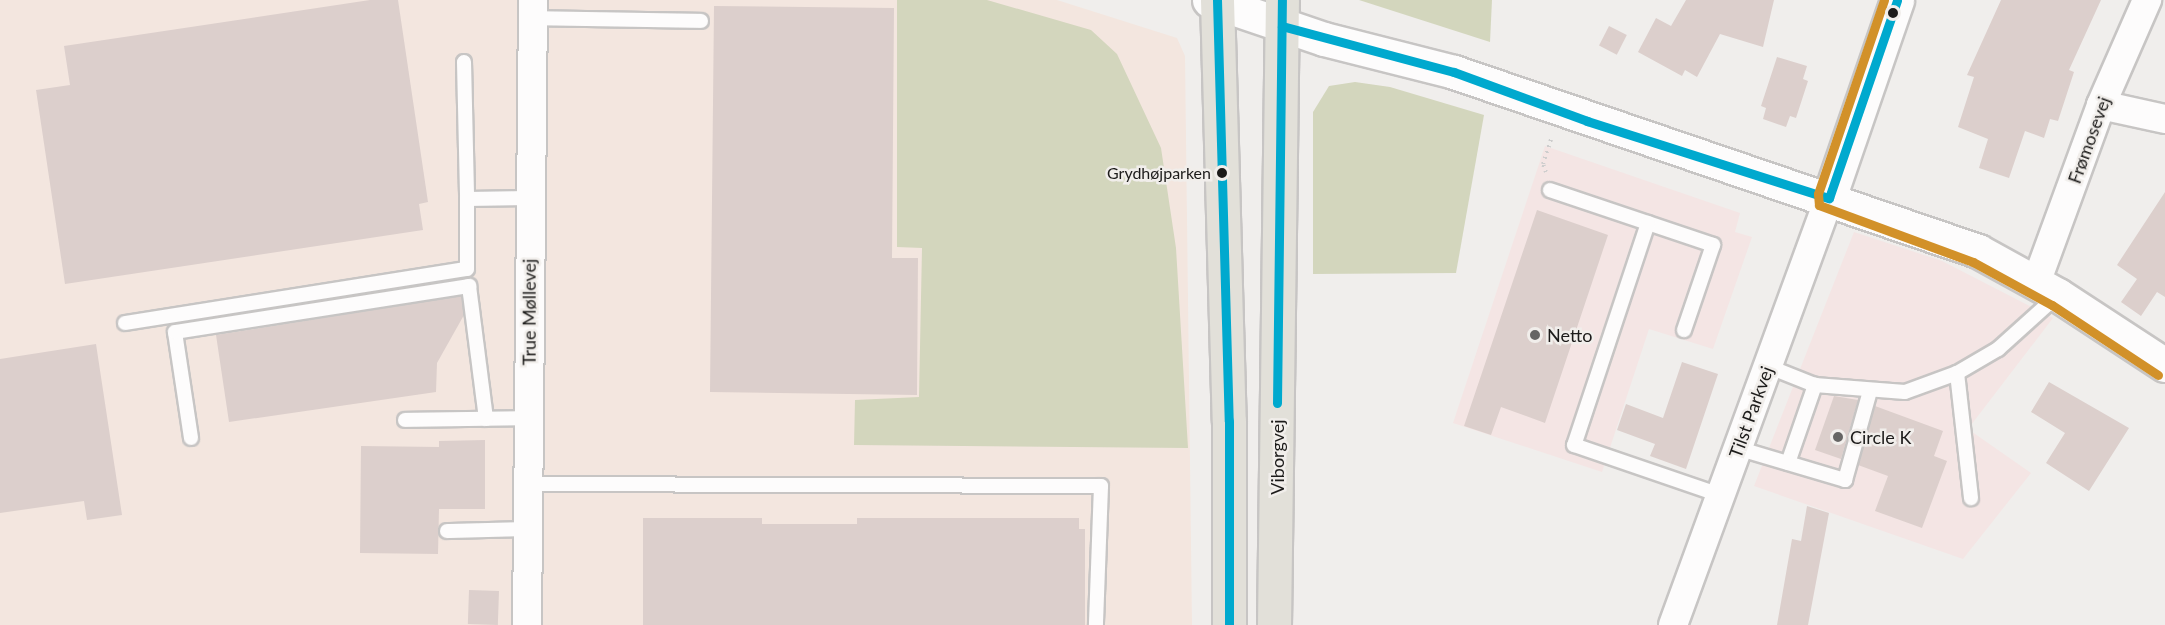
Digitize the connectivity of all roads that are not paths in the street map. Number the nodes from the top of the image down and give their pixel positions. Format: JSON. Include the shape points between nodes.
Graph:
{"nodes":[{"id":1,"x":1897,"y":0,"type":"edge"},
{"id":2,"x":2147,"y":0,"type":"edge"},
{"id":3,"x":1215,"y":1,"type":"edge"},
{"id":4,"x":533,"y":9,"type":"edge"},
{"id":5,"x":1282,"y":13,"type":"edge"},
{"id":6,"x":701,"y":21,"type":"dead end"},
{"id":7,"x":464,"y":62,"type":"dead end"},
{"id":8,"x":2101,"y":105,"type":"junction"},
{"id":9,"x":2165,"y":119,"type":"edge"},
{"id":10,"x":1550,"y":190,"type":"road end"},
{"id":11,"x":528,"y":198,"type":"junction"},
{"id":12,"x":1829,"y":198,"type":"junction"},
{"id":13,"x":467,"y":199,"type":"junction"},
{"id":14,"x":1648,"y":224,"type":"junction"},
{"id":15,"x":2047,"y":289,"type":"junction"},
{"id":16,"x":124,"y":323,"type":"dead end"},
{"id":17,"x":1684,"y":330,"type":"dead end"},
{"id":18,"x":2165,"y":365,"type":"edge"},
{"id":19,"x":1767,"y":366,"type":"junction"},
{"id":20,"x":1957,"y":373,"type":"junction"},
{"id":21,"x":1815,"y":384,"type":"junction"},
{"id":22,"x":1870,"y":391,"type":"junction"},
{"id":23,"x":530,"y":418,"type":"junction"},
{"id":24,"x":486,"y":419,"type":"junction"},
{"id":25,"x":405,"y":420,"type":"dead end"},
{"id":26,"x":191,"y":438,"type":"dead end"},
{"id":27,"x":1737,"y":448,"type":"junction"},
{"id":28,"x":1788,"y":463,"type":"junction"},
{"id":29,"x":530,"y":484,"type":"junction"},
{"id":30,"x":1720,"y":495,"type":"junction"},
{"id":31,"x":1971,"y":498,"type":"dead end"},
{"id":32,"x":529,"y":529,"type":"junction"},
{"id":33,"x":447,"y":531,"type":"dead end"},
{"id":34,"x":527,"y":625,"type":"edge"},
{"id":35,"x":1096,"y":625,"type":"edge"},
{"id":36,"x":1229,"y":625,"type":"edge"},
{"id":37,"x":1274,"y":625,"type":"edge"},
{"id":38,"x":1673,"y":625,"type":"edge"}],
"edges":[{"from":1,"to":12,"type":"street"},
{"from":2,"to":8,"type":"street","name":"Frømosevej"},
{"from":3,"to":5,"type":"street"},
{"from":3,"to":36,"type":"main road","via":[[1229,421]]},
{"from":4,"to":6,"type":"lane"},
{"from":4,"to":11,"type":"street","name":"True Møllevej"},
{"from":5,"to":12,"type":"street","via":[[1560,111]]},
{"from":5,"to":37,"type":"main road","name":"Viborgvej"},
{"from":7,"to":13,"type":"lane"},
{"from":8,"to":9,"type":"street"},
{"from":8,"to":15,"type":"street","name":"Frømosevej"},
{"from":10,"to":14,"type":"lane"},
{"from":11,"to":13,"type":"lane"},
{"from":11,"to":23,"type":"street","name":"True Møllevej"},
{"from":12,"to":15,"type":"street","via":[[1978,252]]},
{"from":12,"to":19,"type":"street","name":"Tilst Parkvej"},
{"from":13,"to":16,"type":"lane","via":[[467,268]]},
{"from":14,"to":17,"type":"lane","via":[[1713,245]]},
{"from":14,"to":30,"type":"lane","via":[[1574,445]]},
{"from":15,"to":18,"type":"street"},
{"from":15,"to":20,"type":"lane","via":[[1998,349]]},
{"from":19,"to":21,"type":"lane"},
{"from":19,"to":27,"type":"street","name":"Tilst Parkvej"},
{"from":20,"to":22,"type":"lane","via":[[1905,392]]},
{"from":20,"to":31,"type":"lane"},
{"from":21,"to":22,"type":"lane"},
{"from":21,"to":28,"type":"lane"},
{"from":22,"to":28,"type":"lane","via":[[1845,480]]},
{"from":23,"to":24,"type":"lane"},
{"from":23,"to":29,"type":"street","name":"True Møllevej"},
{"from":24,"to":25,"type":"lane"},
{"from":24,"to":26,"type":"lane","via":[[469,286],[175,332]]},
{"from":27,"to":28,"type":"lane"},
{"from":27,"to":30,"type":"street","name":"Tilst Parkvej"},
{"from":29,"to":32,"type":"street","name":"True Møllevej"},
{"from":29,"to":35,"type":"lane","via":[[1101,486]]},
{"from":30,"to":38,"type":"street","name":"Tilst Parkvej"},
{"from":32,"to":33,"type":"lane"},
{"from":32,"to":34,"type":"street","name":"True Møllevej"}]}
